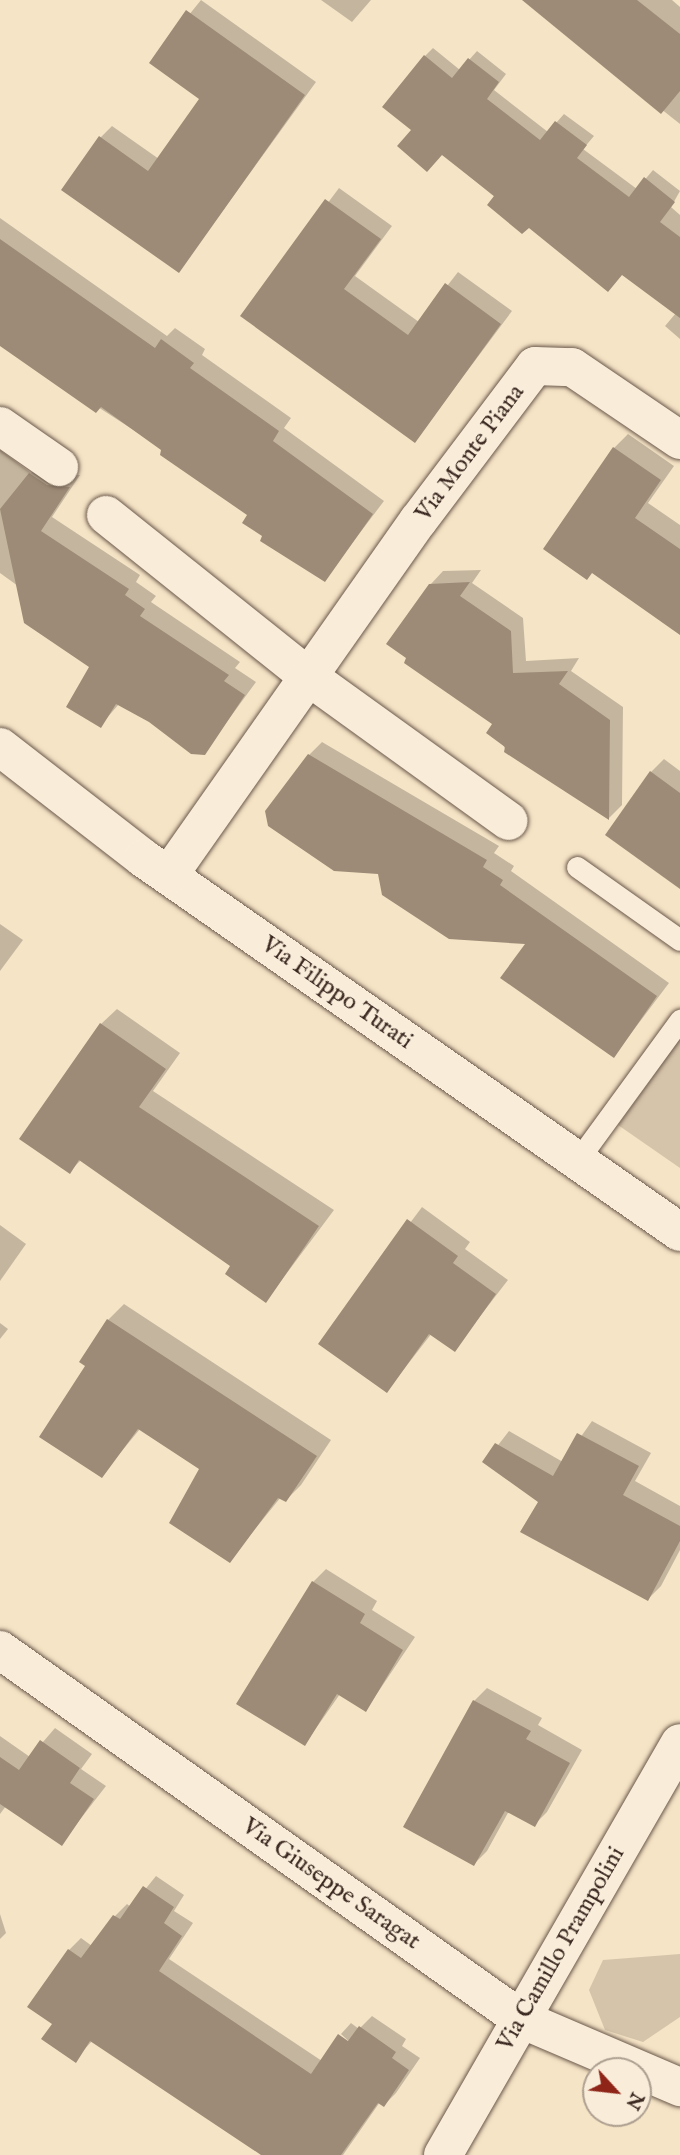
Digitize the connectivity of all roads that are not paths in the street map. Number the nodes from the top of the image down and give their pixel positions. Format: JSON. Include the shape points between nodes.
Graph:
{"nodes":[{"id":1,"x":0,"y":426,"type":"edge"},
{"id":2,"x":680,"y":440,"type":"edge"},
{"id":3,"x":59,"y":467,"type":"dead end"},
{"id":4,"x":106,"y":515,"type":"dead end"},
{"id":5,"x":309,"y":677,"type":"junction"},
{"id":6,"x":0,"y":747,"type":"edge"},
{"id":7,"x":509,"y":821,"type":"dead end"},
{"id":8,"x":577,"y":867,"type":"dead end"},
{"id":9,"x":169,"y":875,"type":"junction"},
{"id":10,"x":680,"y":940,"type":"edge"},
{"id":11,"x":680,"y":1020,"type":"edge"},
{"id":12,"x":577,"y":1161,"type":"junction"},
{"id":13,"x":680,"y":1232,"type":"edge"},
{"id":14,"x":0,"y":1650,"type":"edge"},
{"id":15,"x":680,"y":1743,"type":"edge"},
{"id":16,"x":521,"y":2019,"type":"junction"},
{"id":17,"x":680,"y":2087,"type":"edge"},
{"id":18,"x":443,"y":2155,"type":"edge"}],
"edges":[{"from":1,"to":3,"type":"street"},
{"from":2,"to":5,"type":"street","name":"Via Monte Piana","via":[[572,368],[535,366]]},
{"from":4,"to":5,"type":"street"},
{"from":5,"to":7,"type":"street"},
{"from":5,"to":9,"type":"street","name":"Via Monte Piana"},
{"from":6,"to":9,"type":"street","name":"Via Filippo Turati","via":[[64,800]]},
{"from":8,"to":10,"type":"lane"},
{"from":9,"to":12,"type":"street","name":"Via Filippo Turati"},
{"from":11,"to":12,"type":"lane"},
{"from":12,"to":13,"type":"street","name":"Via Filippo Turati"},
{"from":14,"to":16,"type":"street","name":"Via Giuseppe Saragat"},
{"from":15,"to":16,"type":"street","name":"Via Camillo Prampolini"},
{"from":16,"to":17,"type":"street","name":"Via Giuseppe Saragat"},
{"from":16,"to":18,"type":"street","name":"Via Camillo Prampolini"}]}
